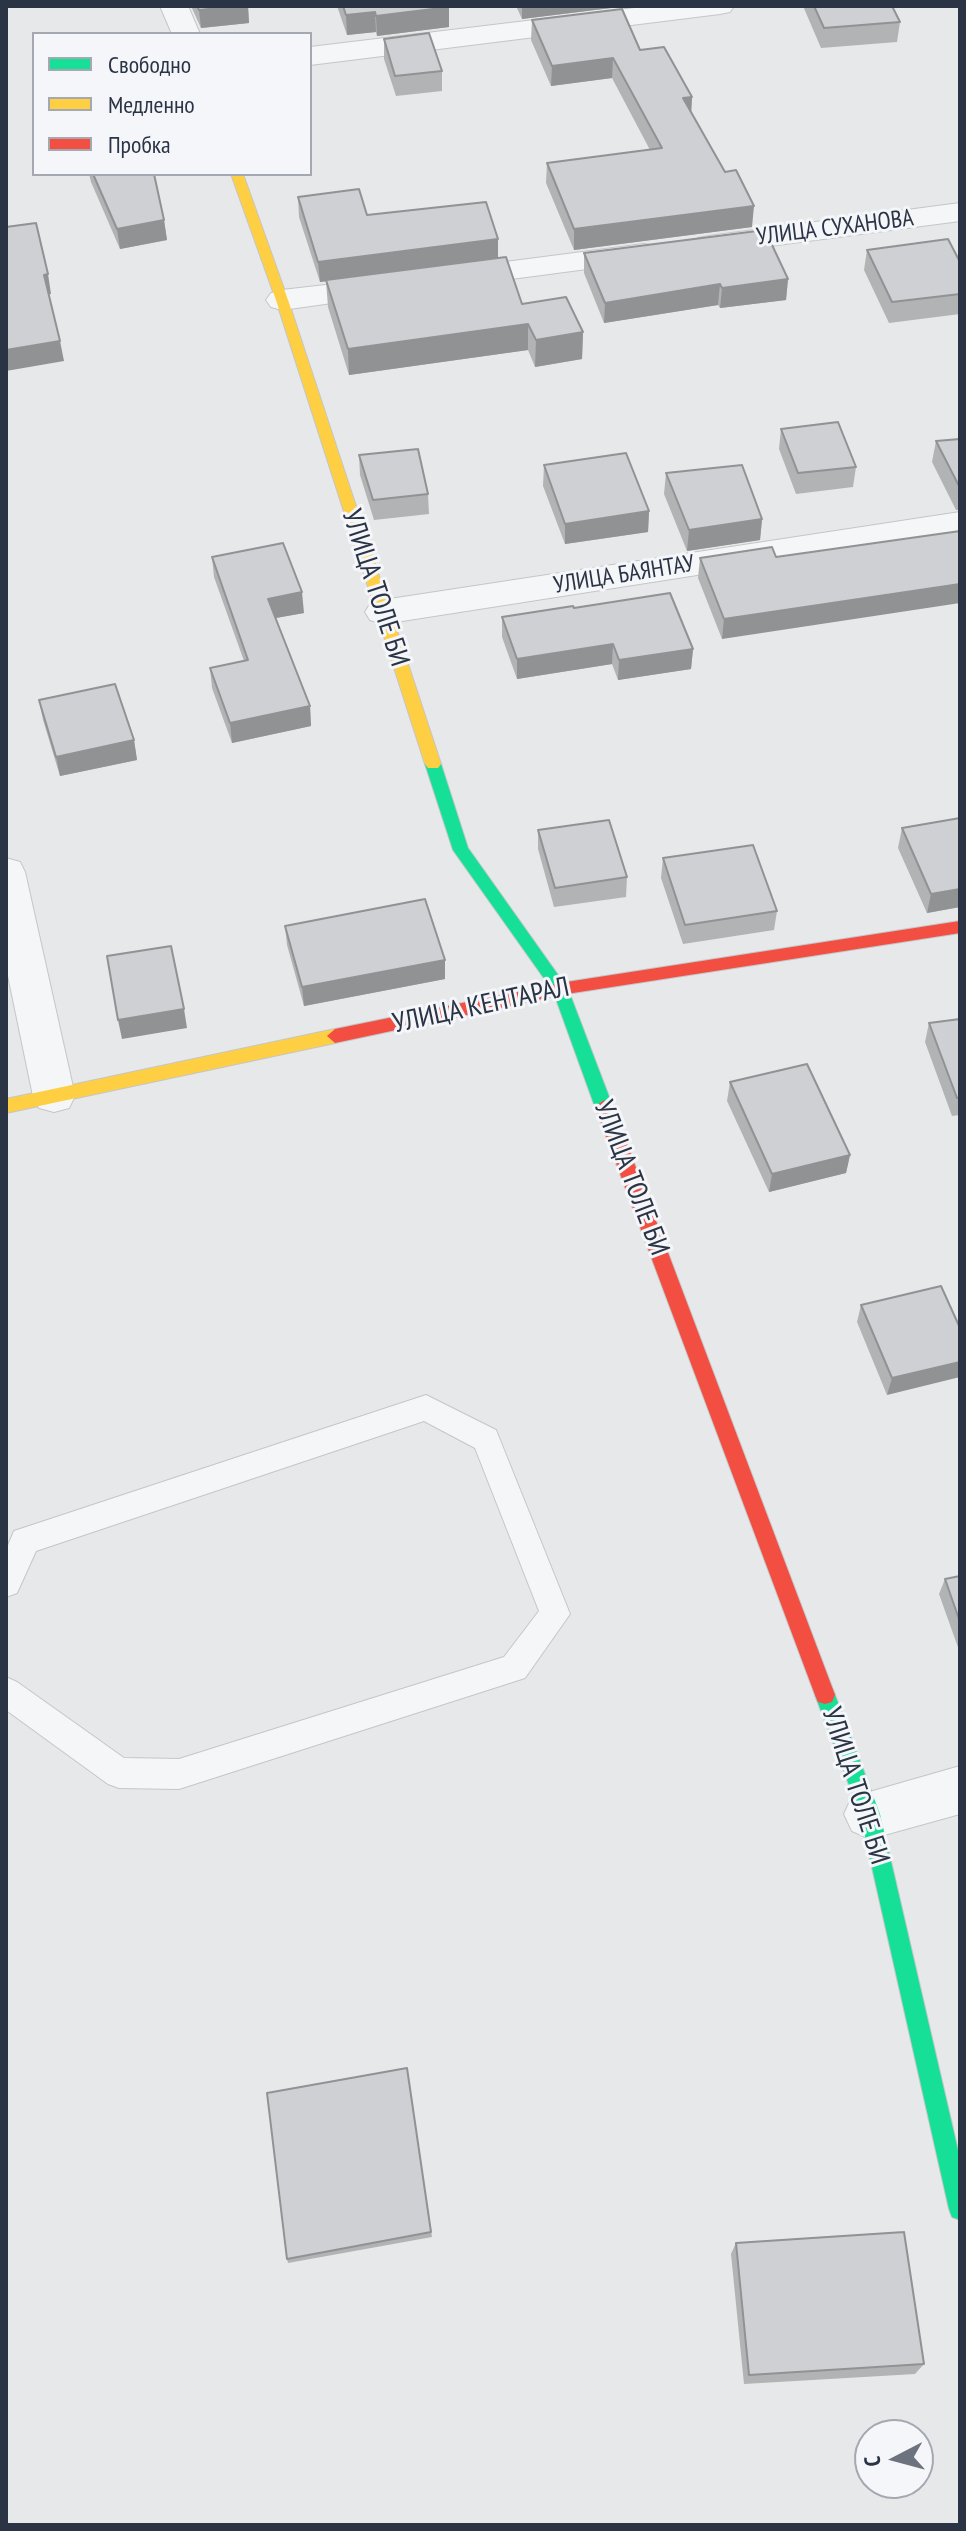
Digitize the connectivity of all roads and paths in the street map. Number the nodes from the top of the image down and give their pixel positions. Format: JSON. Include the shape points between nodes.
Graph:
{"nodes":[{"id":1,"x":174,"y":6,"type":"edge"},
{"id":2,"x":720,"y":6,"type":"edge"},
{"id":3,"x":185,"y":32,"type":"edge"},
{"id":4,"x":312,"y":56,"type":"edge"},
{"id":5,"x":238,"y":176,"type":"edge"},
{"id":6,"x":960,"y":212,"type":"edge"},
{"id":7,"x":282,"y":300,"type":"junction"},
{"id":8,"x":960,"y":523,"type":"edge"},
{"id":9,"x":383,"y":612,"type":"junction"},
{"id":10,"x":6,"y":872,"type":"edge"},
{"id":11,"x":960,"y":927,"type":"edge"},
{"id":12,"x":560,"y":989,"type":"junction"},
{"id":13,"x":54,"y":1096,"type":"junction"},
{"id":14,"x":6,"y":1106,"type":"edge"},
{"id":15,"x":6,"y":1583,"type":"edge"},
{"id":16,"x":6,"y":1692,"type":"edge"},
{"id":17,"x":960,"y":1790,"type":"edge"},
{"id":18,"x":870,"y":1814,"type":"junction"},
{"id":19,"x":960,"y":2209,"type":"edge"}],
"edges":[{"from":1,"to":3,"type":"street"},
{"from":2,"to":4,"type":"street"},
{"from":5,"to":7,"type":"street","name":"УЛИЦА ТОЛЕ БИ"},
{"from":6,"to":7,"type":"street","name":"УЛИЦА СУХАНОВА"},
{"from":7,"to":9,"type":"street","name":"УЛИЦА ТОЛЕ БИ"},
{"from":8,"to":9,"type":"street","name":"УЛИЦА БАЯНТАУ"},
{"from":9,"to":12,"type":"street","name":"УЛИЦА ТОЛЕ БИ","via":[[461,850]]},
{"from":10,"to":13,"type":"street"},
{"from":11,"to":12,"type":"street","name":"УЛИЦА КЕНТАРАЛ"},
{"from":12,"to":13,"type":"street","name":"УЛИЦА КЕНТАРАЛ"},
{"from":12,"to":18,"type":"street","name":"УЛИЦА ТОЛЕ БИ"},
{"from":13,"to":14,"type":"street","name":"УЛИЦА КЕНТАРАЛ"},
{"from":15,"to":16,"type":"lane","via":[[25,1541],[426,1408],[486,1439],[555,1614],[514,1668],[179,1774],[119,1773]]},
{"from":17,"to":18,"type":"street"},
{"from":18,"to":19,"type":"street","name":"УЛИЦА ТОЛЕ БИ"}]}
